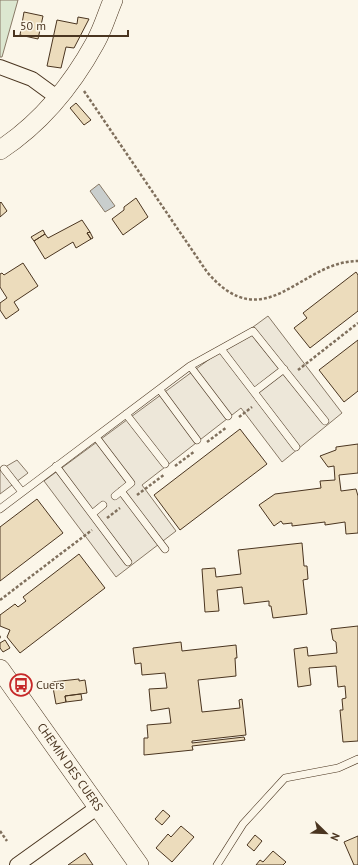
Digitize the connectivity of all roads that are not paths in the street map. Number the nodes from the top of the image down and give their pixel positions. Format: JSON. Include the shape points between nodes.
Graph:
{"nodes":[{"id":1,"x":113,"y":0,"type":"edge"},
{"id":2,"x":0,"y":68,"type":"edge"},
{"id":3,"x":58,"y":98,"type":"junction"},
{"id":4,"x":0,"y":150,"type":"edge"},
{"id":5,"x":221,"y":349,"type":"junction"},
{"id":6,"x":190,"y":366,"type":"junction"},
{"id":7,"x":284,"y":369,"type":"junction"},
{"id":8,"x":160,"y":390,"type":"junction"},
{"id":9,"x":254,"y":392,"type":"junction"},
{"id":10,"x":126,"y":414,"type":"junction"},
{"id":11,"x":230,"y":419,"type":"road end"},
{"id":12,"x":324,"y":421,"type":"dead end"},
{"id":13,"x":96,"y":437,"type":"junction"},
{"id":14,"x":200,"y":443,"type":"road end"},
{"id":15,"x":296,"y":447,"type":"dead end"},
{"id":16,"x":165,"y":464,"type":"dead end"},
{"id":17,"x":56,"y":466,"type":"junction"},
{"id":18,"x":4,"y":469,"type":"dead end"},
{"id":19,"x":122,"y":491,"type":"junction"},
{"id":20,"x":22,"y":492,"type":"junction"},
{"id":21,"x":115,"y":496,"type":"dead end"},
{"id":22,"x":103,"y":505,"type":"dead end"},
{"id":23,"x":0,"y":509,"type":"edge"},
{"id":24,"x":92,"y":514,"type":"junction"},
{"id":25,"x":165,"y":549,"type":"dead end"},
{"id":26,"x":128,"y":562,"type":"dead end"},
{"id":27,"x":0,"y":670,"type":"edge"},
{"id":28,"x":358,"y":759,"type":"edge"},
{"id":29,"x":98,"y":807,"type":"junction"},
{"id":30,"x":17,"y":865,"type":"edge"},
{"id":31,"x":139,"y":865,"type":"edge"},
{"id":32,"x":217,"y":865,"type":"edge"}],
"edges":[{"from":1,"to":3,"type":"street","via":[[96,42]]},
{"from":2,"to":3,"type":"street","via":[[32,79]]},
{"from":3,"to":4,"type":"street","via":[[18,138]]},
{"from":5,"to":6,"type":"lane"},
{"from":5,"to":7,"type":"lane","via":[[253,331]]},
{"from":5,"to":9,"type":"lane"},
{"from":6,"to":8,"type":"lane"},
{"from":6,"to":11,"type":"lane"},
{"from":7,"to":9,"type":"lane"},
{"from":7,"to":12,"type":"lane"},
{"from":8,"to":10,"type":"lane"},
{"from":8,"to":14,"type":"lane"},
{"from":9,"to":15,"type":"lane"},
{"from":10,"to":13,"type":"lane"},
{"from":10,"to":16,"type":"lane"},
{"from":13,"to":17,"type":"lane"},
{"from":13,"to":19,"type":"lane","via":[[131,483]]},
{"from":17,"to":20,"type":"lane"},
{"from":17,"to":24,"type":"lane"},
{"from":18,"to":20,"type":"lane"},
{"from":19,"to":21,"type":"lane"},
{"from":19,"to":25,"type":"lane"},
{"from":20,"to":23,"type":"lane"},
{"from":22,"to":24,"type":"lane"},
{"from":24,"to":26,"type":"lane"},
{"from":27,"to":29,"type":"street","name":"CHEMIN DES CUERS"},
{"from":28,"to":32,"type":"lane","via":[[338,768],[285,778],[243,824]]},
{"from":29,"to":30,"type":"street"},
{"from":29,"to":31,"type":"street","name":"CHEMIN DES CUERS"}]}
